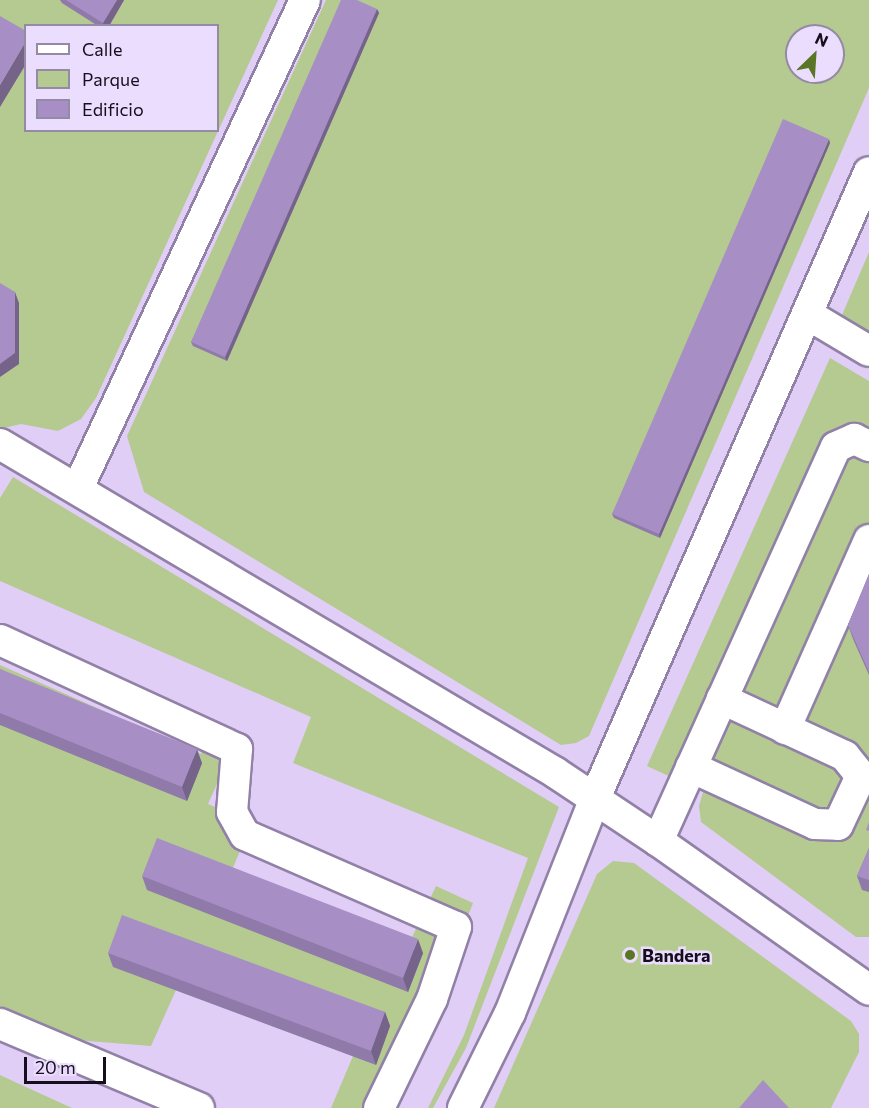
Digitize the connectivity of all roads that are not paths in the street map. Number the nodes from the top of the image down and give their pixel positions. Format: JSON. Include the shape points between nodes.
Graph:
{"nodes":[{"id":1,"x":305,"y":0,"type":"edge"},
{"id":2,"x":869,"y":172,"type":"edge"},
{"id":3,"x":807,"y":314,"type":"junction"},
{"id":4,"x":869,"y":351,"type":"edge"},
{"id":5,"x":0,"y":444,"type":"edge"},
{"id":6,"x":869,"y":446,"type":"edge"},
{"id":7,"x":78,"y":488,"type":"junction"},
{"id":8,"x":869,"y":540,"type":"edge"},
{"id":9,"x":0,"y":640,"type":"edge"},
{"id":10,"x":722,"y":699,"type":"junction"},
{"id":11,"x":785,"y":729,"type":"junction"},
{"id":12,"x":691,"y":767,"type":"junction"},
{"id":13,"x":595,"y":798,"type":"junction"},
{"id":14,"x":658,"y":841,"type":"junction"},
{"id":15,"x":867,"y":996,"type":"edge"},
{"id":16,"x":0,"y":1024,"type":"edge"},
{"id":17,"x":199,"y":1108,"type":"edge"},
{"id":18,"x":379,"y":1108,"type":"edge"},
{"id":19,"x":463,"y":1108,"type":"edge"}],
"edges":[{"from":1,"to":7,"type":"lane"},
{"from":2,"to":3,"type":"lane"},
{"from":3,"to":4,"type":"lane"},
{"from":3,"to":13,"type":"lane"},
{"from":5,"to":7,"type":"lane"},
{"from":6,"to":10,"type":"lane","via":[[854,439],[836,447]]},
{"from":7,"to":13,"type":"lane"},
{"from":8,"to":11,"type":"lane"},
{"from":9,"to":18,"type":"lane","via":[[237,749],[232,812],[245,835],[456,927],[432,999]]},
{"from":10,"to":11,"type":"lane"},
{"from":10,"to":12,"type":"lane"},
{"from":11,"to":12,"type":"lane","via":[[845,756],[861,776],[838,825],[815,824]]},
{"from":12,"to":14,"type":"lane"},
{"from":13,"to":14,"type":"lane"},
{"from":13,"to":19,"type":"lane","via":[[510,1013]]},
{"from":14,"to":15,"type":"lane"},
{"from":16,"to":17,"type":"lane"}]}
